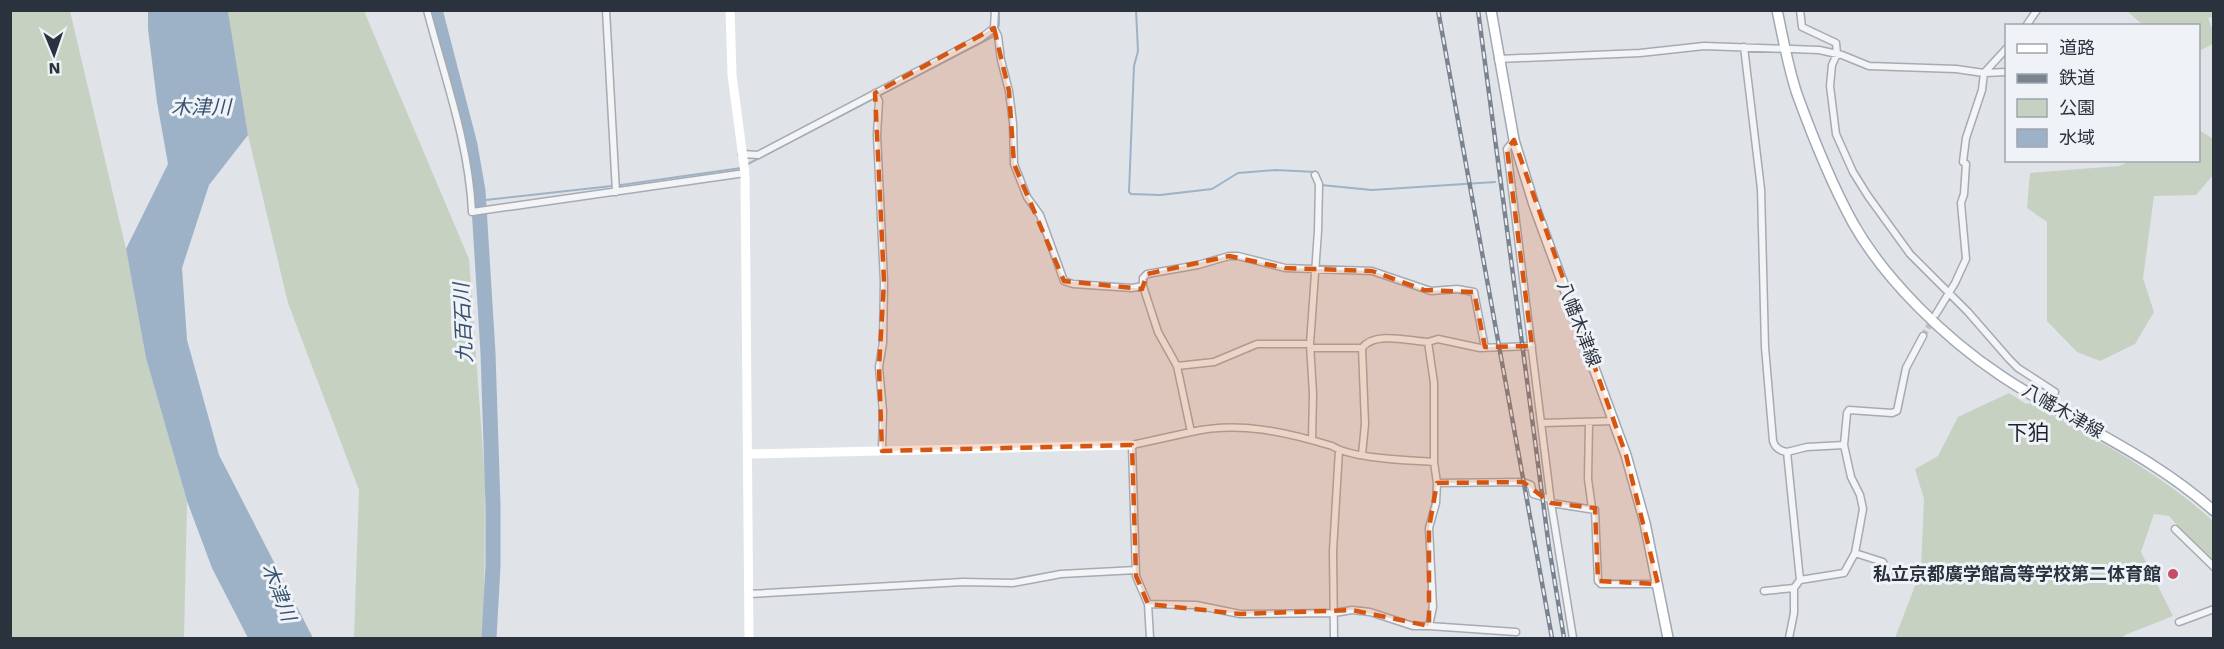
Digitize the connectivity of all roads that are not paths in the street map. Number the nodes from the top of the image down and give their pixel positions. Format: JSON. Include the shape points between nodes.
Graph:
{"nodes":[{"id":1,"x":427,"y":10,"type":"edge"},
{"id":2,"x":606,"y":10,"type":"edge"},
{"id":3,"x":730,"y":10,"type":"edge"},
{"id":4,"x":995,"y":10,"type":"edge"},
{"id":5,"x":1491,"y":10,"type":"edge"},
{"id":6,"x":1777,"y":10,"type":"edge"},
{"id":7,"x":1782,"y":10,"type":"edge"},
{"id":8,"x":1800,"y":10,"type":"edge"},
{"id":9,"x":2037,"y":10,"type":"edge"},
{"id":10,"x":2027,"y":24,"type":"edge"},
{"id":11,"x":994,"y":28,"type":"junction"},
{"id":12,"x":1744,"y":47,"type":"junction"},
{"id":13,"x":1788,"y":48,"type":"junction"},
{"id":14,"x":2005,"y":51,"type":"edge"},
{"id":15,"x":1837,"y":54,"type":"junction"},
{"id":16,"x":1498,"y":59,"type":"junction"},
{"id":17,"x":2005,"y":72,"type":"edge"},
{"id":18,"x":1984,"y":73,"type":"junction"},
{"id":19,"x":875,"y":93,"type":"junction"},
{"id":20,"x":1514,"y":140,"type":"junction"},
{"id":21,"x":742,"y":154,"type":"junction"},
{"id":22,"x":745,"y":173,"type":"junction"},
{"id":23,"x":1316,"y":175,"type":"dead end"},
{"id":24,"x":616,"y":191,"type":"junction"},
{"id":25,"x":1317,"y":270,"type":"junction"},
{"id":26,"x":1143,"y":286,"type":"junction"},
{"id":27,"x":1949,"y":293,"type":"junction"},
{"id":28,"x":1936,"y":314,"type":"tunnel mouth"},
{"id":29,"x":1923,"y":336,"type":"tunnel mouth"},
{"id":30,"x":1428,"y":342,"type":"junction"},
{"id":31,"x":1311,"y":346,"type":"junction"},
{"id":32,"x":1532,"y":346,"type":"junction"},
{"id":33,"x":1362,"y":348,"type":"junction"},
{"id":34,"x":1485,"y":348,"type":"junction"},
{"id":35,"x":1177,"y":366,"type":"junction"},
{"id":36,"x":2055,"y":392,"type":"dead end"},
{"id":37,"x":1614,"y":421,"type":"junction"},
{"id":38,"x":1588,"y":422,"type":"junction"},
{"id":39,"x":1542,"y":423,"type":"junction"},
{"id":40,"x":1191,"y":432,"type":"junction"},
{"id":41,"x":1311,"y":440,"type":"junction"},
{"id":42,"x":1132,"y":446,"type":"junction"},
{"id":43,"x":1844,"y":446,"type":"junction"},
{"id":44,"x":1339,"y":450,"type":"junction"},
{"id":45,"x":882,"y":451,"type":"junction"},
{"id":46,"x":1787,"y":452,"type":"junction"},
{"id":47,"x":748,"y":454,"type":"junction"},
{"id":48,"x":1362,"y":455,"type":"junction"},
{"id":49,"x":1434,"y":462,"type":"junction"},
{"id":50,"x":1437,"y":483,"type":"junction"},
{"id":51,"x":1550,"y":501,"type":"junction"},
{"id":52,"x":1592,"y":508,"type":"junction"},
{"id":53,"x":2214,"y":511,"type":"edge"},
{"id":54,"x":2175,"y":529,"type":"dead end"},
{"id":55,"x":1855,"y":553,"type":"junction"},
{"id":56,"x":2214,"y":567,"type":"edge"},
{"id":57,"x":1136,"y":570,"type":"junction"},
{"id":58,"x":1888,"y":575,"type":"dead end"},
{"id":59,"x":1800,"y":580,"type":"junction"},
{"id":60,"x":1658,"y":584,"type":"junction"},
{"id":61,"x":1794,"y":588,"type":"junction"},
{"id":62,"x":1764,"y":591,"type":"dead end"},
{"id":63,"x":749,"y":594,"type":"junction"},
{"id":64,"x":1148,"y":604,"type":"junction"},
{"id":65,"x":2214,"y":609,"type":"edge"},
{"id":66,"x":1334,"y":613,"type":"junction"},
{"id":67,"x":2179,"y":622,"type":"dead end"},
{"id":68,"x":1429,"y":626,"type":"junction"},
{"id":69,"x":1516,"y":632,"type":"dead end"},
{"id":70,"x":749,"y":639,"type":"edge"},
{"id":71,"x":1150,"y":639,"type":"edge"},
{"id":72,"x":1334,"y":639,"type":"edge"},
{"id":73,"x":1573,"y":639,"type":"edge"},
{"id":74,"x":1668,"y":639,"type":"edge"},
{"id":75,"x":1789,"y":639,"type":"edge"}],
"edges":[{"from":1,"to":24,"type":"street","via":[[466,157],[472,212]]},
{"from":2,"to":24,"type":"street"},
{"from":3,"to":21,"type":"main road","via":[[732,75]]},
{"from":4,"to":11,"type":"street"},
{"from":5,"to":16,"type":"main road","name":"八幡木津線"},
{"from":6,"to":13,"type":"main road","name":"八幡木津線"},
{"from":7,"to":13,"type":"main road","name":"八幡木津線"},
{"from":8,"to":15,"type":"street","via":[[1802,27],[1836,43]]},
{"from":9,"to":10,"type":"street"},
{"from":11,"to":19,"type":"street"},
{"from":11,"to":26,"type":"street","via":[[1009,91],[1014,164],[1027,197],[1040,215],[1064,281]]},
{"from":12,"to":13,"type":"street"},
{"from":12,"to":16,"type":"street","via":[[1704,45],[1640,53]]},
{"from":12,"to":46,"type":"street","via":[[1761,189],[1765,347],[1773,441]]},
{"from":13,"to":15,"type":"street"},
{"from":13,"to":53,"type":"main road","name":"八幡木津線","via":[[1809,121],[1854,225],[1898,284],[1932,321],[2000,375],[2139,455]]},
{"from":14,"to":18,"type":"street"},
{"from":15,"to":18,"type":"street","via":[[1869,66]]},
{"from":15,"to":27,"type":"street","via":[[1830,86],[1836,134],[1853,172],[1910,254]]},
{"from":16,"to":20,"type":"main road","name":"八幡木津線"},
{"from":17,"to":18,"type":"street"},
{"from":18,"to":27,"type":"street","via":[[1963,162],[1965,259]]},
{"from":19,"to":21,"type":"street","via":[[758,155]]},
{"from":19,"to":45,"type":"street","via":[[879,101],[877,135],[885,282],[879,367]]},
{"from":20,"to":32,"type":"street","via":[[1507,148]]},
{"from":20,"to":37,"type":"main road","name":"八幡木津線"},
{"from":21,"to":22,"type":"main road"},
{"from":22,"to":24,"type":"street"},
{"from":22,"to":47,"type":"main road"},
{"from":23,"to":25,"type":"street"},
{"from":25,"to":26,"type":"street","via":[[1285,268],[1229,256],[1147,274]]},
{"from":25,"to":31,"type":"street"},
{"from":25,"to":34,"type":"street","via":[[1372,271],[1424,290],[1474,292]]},
{"from":26,"to":35,"type":"street","via":[[1158,332]]},
{"from":27,"to":28,"type":"street"},
{"from":27,"to":36,"type":"street","via":[[2018,368]]},
{"from":29,"to":43,"type":"street","via":[[1906,368],[1897,411],[1849,410]]},
{"from":30,"to":33,"type":"street","via":[[1379,338]]},
{"from":30,"to":34,"type":"street","via":[[1438,339]]},
{"from":30,"to":49,"type":"street","via":[[1434,382]]},
{"from":31,"to":33,"type":"street"},
{"from":31,"to":35,"type":"street","via":[[1257,344],[1214,362]]},
{"from":31,"to":41,"type":"street"},
{"from":32,"to":34,"type":"street"},
{"from":32,"to":39,"type":"street"},
{"from":33,"to":48,"type":"street"},
{"from":35,"to":40,"type":"street"},
{"from":37,"to":38,"type":"street"},
{"from":37,"to":60,"type":"main road","name":"八幡木津線"},
{"from":38,"to":39,"type":"street"},
{"from":38,"to":52,"type":"street"},
{"from":39,"to":51,"type":"street"},
{"from":40,"to":41,"type":"street","via":[[1257,428]]},
{"from":40,"to":42,"type":"street"},
{"from":41,"to":44,"type":"street"},
{"from":42,"to":45,"type":"main road"},
{"from":42,"to":57,"type":"street"},
{"from":43,"to":46,"type":"street"},
{"from":43,"to":55,"type":"street","via":[[1863,509]]},
{"from":44,"to":48,"type":"street"},
{"from":44,"to":66,"type":"street"},
{"from":45,"to":47,"type":"main road"},
{"from":46,"to":59,"type":"street"},
{"from":47,"to":63,"type":"main road"},
{"from":48,"to":49,"type":"street"},
{"from":49,"to":50,"type":"street"},
{"from":50,"to":51,"type":"street","via":[[1523,482],[1532,485],[1533,494]]},
{"from":50,"to":68,"type":"street","via":[[1429,528],[1433,607]]},
{"from":51,"to":52,"type":"street"},
{"from":51,"to":73,"type":"street"},
{"from":52,"to":60,"type":"street","via":[[1600,584]]},
{"from":54,"to":56,"type":"street"},
{"from":55,"to":58,"type":"street","via":[[1883,562]]},
{"from":55,"to":59,"type":"street","via":[[1844,573]]},
{"from":57,"to":63,"type":"street","via":[[1061,574],[1013,583],[963,582]]},
{"from":57,"to":64,"type":"street"},
{"from":59,"to":61,"type":"street"},
{"from":60,"to":74,"type":"main road","name":"八幡木津線"},
{"from":61,"to":62,"type":"street"},
{"from":61,"to":75,"type":"street"},
{"from":63,"to":70,"type":"main road"},
{"from":64,"to":66,"type":"street","via":[[1196,605],[1240,614]]},
{"from":64,"to":71,"type":"street"},
{"from":65,"to":67,"type":"street"},
{"from":66,"to":68,"type":"street","via":[[1370,612],[1407,625]]},
{"from":66,"to":72,"type":"street"},
{"from":68,"to":69,"type":"street"}]}
